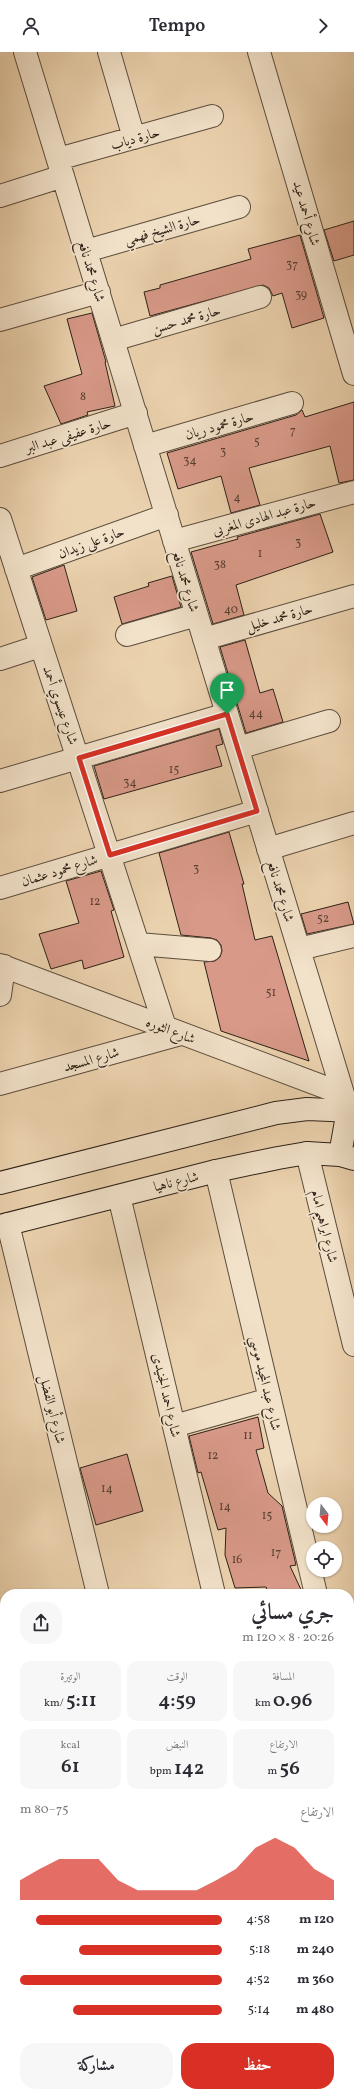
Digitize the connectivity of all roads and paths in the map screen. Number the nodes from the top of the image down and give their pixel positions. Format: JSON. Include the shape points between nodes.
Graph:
{"nodes":[{"id":1,"x":25,"y":52,"type":"edge"},
{"id":2,"x":109,"y":52,"type":"edge"},
{"id":3,"x":259,"y":52,"type":"edge"},
{"id":4,"x":212,"y":116,"type":"dead end"},
{"id":5,"x":134,"y":138,"type":"junction"},
{"id":6,"x":61,"y":168,"type":"junction"},
{"id":7,"x":0,"y":196,"type":"edge"},
{"id":8,"x":239,"y":207,"type":"dead end"},
{"id":9,"x":86,"y":251,"type":"junction"},
{"id":10,"x":99,"y":292,"type":"junction"},
{"id":11,"x":260,"y":297,"type":"dead end"},
{"id":12,"x":0,"y":320,"type":"edge"},
{"id":13,"x":113,"y":340,"type":"junction"},
{"id":14,"x":354,"y":374,"type":"edge"},
{"id":15,"x":292,"y":403,"type":"dead end"},
{"id":16,"x":136,"y":413,"type":"junction"},
{"id":17,"x":145,"y":446,"type":"junction"},
{"id":18,"x":0,"y":456,"type":"edge"},
{"id":19,"x":354,"y":492,"type":"edge"},
{"id":20,"x":167,"y":515,"type":"junction"},
{"id":21,"x":2,"y":530,"type":"edge"},
{"id":22,"x":174,"y":541,"type":"junction"},
{"id":23,"x":16,"y":569,"type":"junction"},
{"id":24,"x":354,"y":596,"type":"edge"},
{"id":25,"x":197,"y":615,"type":"junction"},
{"id":26,"x":127,"y":635,"type":"dead end"},
{"id":27,"x":204,"y":639,"type":"junction"},
{"id":28,"x":40,"y":646,"type":"junction"},
{"id":29,"x":0,"y":659,"type":"edge"},
{"id":30,"x":227,"y":714,"type":"junction"},
{"id":31,"x":329,"y":721,"type":"dead end"},
{"id":32,"x":238,"y":748,"type":"junction"},
{"id":33,"x":79,"y":758,"type":"junction"},
{"id":34,"x":0,"y":781,"type":"edge"},
{"id":35,"x":257,"y":811,"type":"junction"},
{"id":36,"x":354,"y":823,"type":"edge"},
{"id":37,"x":268,"y":849,"type":"junction"},
{"id":38,"x":110,"y":855,"type":"junction"},
{"id":39,"x":0,"y":888,"type":"edge"},
{"id":40,"x":354,"y":936,"type":"edge"},
{"id":41,"x":138,"y":944,"type":"junction"},
{"id":42,"x":299,"y":949,"type":"junction"},
{"id":43,"x":210,"y":950,"type":"dead end"},
{"id":44,"x":2,"y":965,"type":"edge"},
{"id":45,"x":0,"y":995,"type":"edge"},
{"id":46,"x":173,"y":1031,"type":"junction"},
{"id":47,"x":0,"y":1084,"type":"edge"},
{"id":48,"x":348,"y":1105,"type":"edge"},
{"id":49,"x":307,"y":1153,"type":"junction"},
{"id":50,"x":347,"y":1157,"type":"edge"},
{"id":51,"x":216,"y":1171,"type":"junction"},
{"id":52,"x":0,"y":1183,"type":"edge"},
{"id":53,"x":119,"y":1196,"type":"junction"},
{"id":54,"x":4,"y":1225,"type":"edge"},
{"id":55,"x":354,"y":1345,"type":"edge"},
{"id":56,"x":270,"y":1399,"type":"junction"},
{"id":57,"x":174,"y":1426,"type":"junction"},
{"id":58,"x":97,"y":1589,"type":"edge"},
{"id":59,"x":213,"y":1589,"type":"edge"},
{"id":60,"x":315,"y":1589,"type":"edge"}],
"edges":[{"from":1,"to":6,"type":"street","name":"شارع محمد نافع"},
{"from":2,"to":5,"type":"street"},
{"from":3,"to":14,"type":"street","name":"شارع أحمد عيد"},
{"from":4,"to":5,"type":"street","name":"حارة دياب"},
{"from":5,"to":6,"type":"street","name":"حارة دياب"},
{"from":6,"to":7,"type":"street","name":"حارة دياب"},
{"from":6,"to":9,"type":"street","name":"شارع محمد نافع"},
{"from":8,"to":9,"type":"street","name":"حارة الشيخ فهمي"},
{"from":9,"to":10,"type":"street","name":"شارع محمد نافع"},
{"from":10,"to":12,"type":"street"},
{"from":10,"to":13,"type":"street","name":"شارع محمد نافع"},
{"from":11,"to":13,"type":"street","name":"حارة محمد حسن"},
{"from":13,"to":16,"type":"street","name":"شارع محمد نافع"},
{"from":15,"to":17,"type":"street","name":"حارة محمود ريان"},
{"from":16,"to":17,"type":"street","name":"شارع محمد نافع"},
{"from":16,"to":18,"type":"street","name":"حارة عفيفى عبد البر"},
{"from":17,"to":20,"type":"street","name":"شارع محمد نافع"},
{"from":19,"to":22,"type":"street","name":"حارة عبد الهادى المغربى"},
{"from":20,"to":22,"type":"street","name":"شارع محمد نافع"},
{"from":20,"to":23,"type":"street","name":"حارة على زيدان"},
{"from":21,"to":23,"type":"street","name":"شارع عيسوي أحمد"},
{"from":22,"to":25,"type":"street","name":"شارع محمد نافع"},
{"from":23,"to":28,"type":"street","name":"شارع عيسوي أحمد"},
{"from":24,"to":27,"type":"street","name":"حارة محمد خليل"},
{"from":25,"to":26,"type":"street"},
{"from":25,"to":27,"type":"street","name":"شارع محمد نافع"},
{"from":27,"to":30,"type":"street","name":"شارع محمد نافع"},
{"from":28,"to":29,"type":"street"},
{"from":28,"to":33,"type":"street","name":"شارع عيسوي أحمد"},
{"from":30,"to":32,"type":"street","name":"شارع محمد نافع"},
{"from":30,"to":33,"type":"street"},
{"from":31,"to":32,"type":"street"},
{"from":32,"to":35,"type":"street","name":"شارع محمد نافع"},
{"from":33,"to":34,"type":"street"},
{"from":33,"to":38,"type":"street","name":"شارع عيسوي أحمد"},
{"from":35,"to":37,"type":"street","name":"شارع محمد نافع"},
{"from":35,"to":38,"type":"street","name":"شارع محمود عثمان"},
{"from":36,"to":37,"type":"street"},
{"from":37,"to":42,"type":"street","name":"شارع محمد نافع"},
{"from":38,"to":39,"type":"street","name":"شارع محمود عثمان"},
{"from":38,"to":41,"type":"street","name":"شارع عيسوي أحمد"},
{"from":40,"to":42,"type":"street"},
{"from":41,"to":43,"type":"street"},
{"from":41,"to":46,"type":"street","name":"شارع عيسوي أحمد"},
{"from":42,"to":48,"type":"street","name":"شارع محمد نافع"},
{"from":44,"to":45,"type":"street"},
{"from":44,"to":46,"type":"street","name":"شارع الثوره"},
{"from":46,"to":47,"type":"street","name":"شارع المسجد"},
{"from":46,"to":48,"type":"street","name":"شارع الثوره"},
{"from":48,"to":50,"type":"street"},
{"from":48,"to":52,"type":"street","via":[[276,1113]]},
{"from":49,"to":50,"type":"street","name":"شارع ناهيا"},
{"from":49,"to":51,"type":"street","name":"شارع ناهيا"},
{"from":49,"to":55,"type":"street","name":"شارع ابراهيم امام"},
{"from":51,"to":53,"type":"street","name":"شارع ناهيا"},
{"from":51,"to":56,"type":"street","name":"شارع عبد المجيد موسي"},
{"from":53,"to":54,"type":"street","name":"شارع ناهيا"},
{"from":53,"to":57,"type":"street","name":"شارع احمد الجنيدى"},
{"from":54,"to":58,"type":"street","name":"شارع أبو الفضل"},
{"from":56,"to":57,"type":"street"},
{"from":56,"to":60,"type":"street","name":"شارع عبد المجيد موسي"},
{"from":57,"to":59,"type":"street","name":"شارع احمد الجنيدى"}]}
